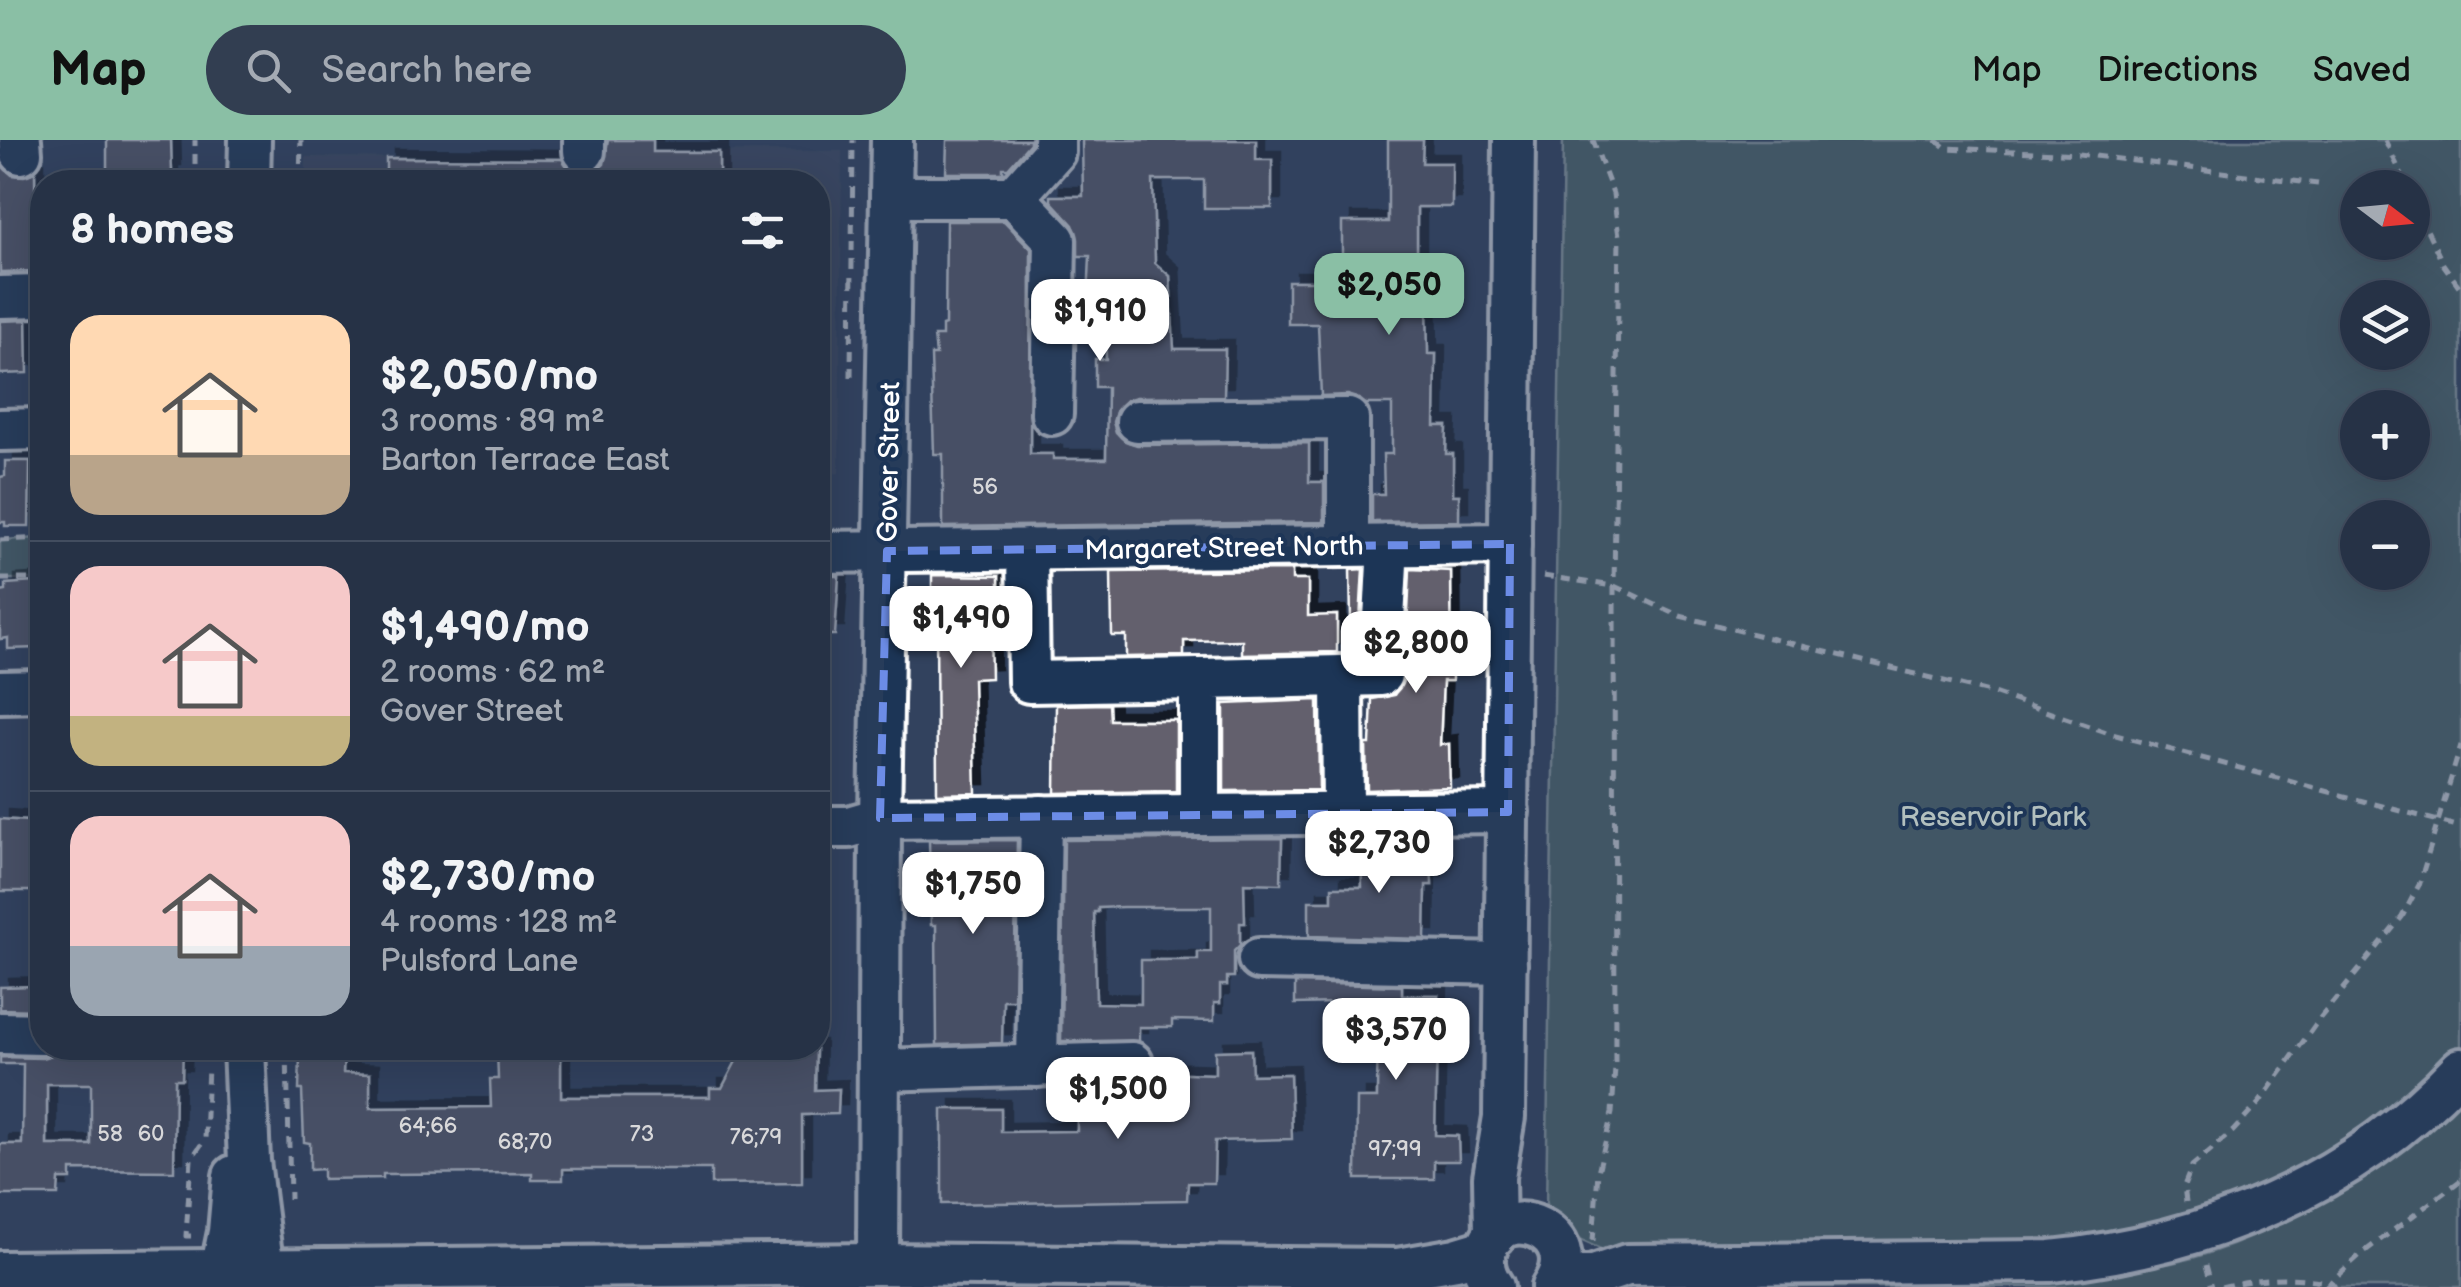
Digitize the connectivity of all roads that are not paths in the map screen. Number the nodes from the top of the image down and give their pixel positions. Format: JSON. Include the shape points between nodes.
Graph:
{"nodes":[{"id":1,"x":250,"y":140,"type":"edge"},
{"id":2,"x":892,"y":140,"type":"edge"},
{"id":3,"x":1054,"y":140,"type":"edge"},
{"id":4,"x":1514,"y":140,"type":"edge"},
{"id":5,"x":249,"y":170,"type":"edge"},
{"id":6,"x":1014,"y":197,"type":"junction"},
{"id":7,"x":892,"y":198,"type":"junction"},
{"id":8,"x":30,"y":297,"type":"edge"},
{"id":9,"x":0,"y":298,"type":"edge"},
{"id":10,"x":1052,"y":414,"type":"dead end"},
{"id":11,"x":1137,"y":421,"type":"dead end"},
{"id":12,"x":0,"y":430,"type":"edge"},
{"id":13,"x":30,"y":430,"type":"edge"},
{"id":14,"x":1388,"y":545,"type":"junction"},
{"id":15,"x":1348,"y":546,"type":"junction"},
{"id":16,"x":1027,"y":549,"type":"junction"},
{"id":17,"x":887,"y":551,"type":"junction"},
{"id":18,"x":830,"y":552,"type":"edge"},
{"id":19,"x":1510,"y":558,"type":"junction"},
{"id":20,"x":1342,"y":676,"type":"junction"},
{"id":21,"x":1200,"y":679,"type":"junction"},
{"id":22,"x":30,"y":691,"type":"edge"},
{"id":23,"x":0,"y":692,"type":"edge"},
{"id":24,"x":1508,"y":812,"type":"junction"},
{"id":25,"x":1343,"y":813,"type":"junction"},
{"id":26,"x":1200,"y":815,"type":"junction"},
{"id":27,"x":1041,"y":816,"type":"junction"},
{"id":28,"x":880,"y":818,"type":"junction"},
{"id":29,"x":830,"y":827,"type":"edge"},
{"id":30,"x":1258,"y":959,"type":"dead end"},
{"id":31,"x":1506,"y":964,"type":"junction"},
{"id":32,"x":0,"y":1034,"type":"edge"},
{"id":33,"x":30,"y":1034,"type":"edge"},
{"id":34,"x":244,"y":1060,"type":"edge"},
{"id":35,"x":1132,"y":1062,"type":"dead end"},
{"id":36,"x":1037,"y":1066,"type":"junction"},
{"id":37,"x":2461,"y":1069,"type":"edge"},
{"id":38,"x":879,"y":1070,"type":"junction"},
{"id":39,"x":244,"y":1090,"type":"junction"},
{"id":40,"x":1504,"y":1117,"type":"junction"},
{"id":41,"x":1559,"y":1254,"type":"edge"},
{"id":42,"x":878,"y":1264,"type":"junction"},
{"id":43,"x":1491,"y":1264,"type":"edge"},
{"id":44,"x":220,"y":1271,"type":"junction"},
{"id":45,"x":262,"y":1271,"type":"junction"},
{"id":46,"x":0,"y":1272,"type":"edge"}],
"edges":[{"from":1,"to":5,"type":"street"},
{"from":2,"to":7,"type":"street","name":"Gover Street"},
{"from":3,"to":6,"type":"street","via":[[1054,152]]},
{"from":4,"to":19,"type":"street"},
{"from":6,"to":7,"type":"street"},
{"from":6,"to":10,"type":"street","via":[[1055,240]]},
{"from":7,"to":17,"type":"street","name":"Gover Street"},
{"from":8,"to":9,"type":"street"},
{"from":11,"to":15,"type":"street","via":[[1348,419]]},
{"from":12,"to":13,"type":"street"},
{"from":14,"to":15,"type":"street","name":"Margaret Street North"},
{"from":14,"to":19,"type":"street","name":"Margaret Street North"},
{"from":14,"to":20,"type":"street","via":[[1381,675]]},
{"from":15,"to":16,"type":"street","name":"Margaret Street North"},
{"from":16,"to":17,"type":"street","name":"Margaret Street North"},
{"from":16,"to":21,"type":"street","via":[[1028,682]]},
{"from":17,"to":18,"type":"street","name":"Margaret Street North"},
{"from":17,"to":28,"type":"street","name":"Gover Street"},
{"from":19,"to":24,"type":"street"},
{"from":20,"to":21,"type":"street"},
{"from":20,"to":25,"type":"street"},
{"from":21,"to":26,"type":"street"},
{"from":22,"to":23,"type":"street"},
{"from":24,"to":25,"type":"street"},
{"from":24,"to":31,"type":"street"},
{"from":25,"to":26,"type":"street"},
{"from":26,"to":27,"type":"street"},
{"from":27,"to":28,"type":"street"},
{"from":27,"to":36,"type":"street"},
{"from":28,"to":29,"type":"street"},
{"from":28,"to":38,"type":"street","name":"Gover Street"},
{"from":30,"to":31,"type":"street"},
{"from":31,"to":40,"type":"street"},
{"from":32,"to":33,"type":"street"},
{"from":34,"to":39,"type":"street"},
{"from":35,"to":36,"type":"street"},
{"from":36,"to":38,"type":"street"},
{"from":37,"to":41,"type":"street","via":[[2349,1164],[2290,1197],[2116,1254],[2050,1261],[1627,1265],[1580,1246]]},
{"from":38,"to":42,"type":"street","name":"Gover Street"},
{"from":39,"to":44,"type":"street"},
{"from":39,"to":45,"type":"street"},
{"from":40,"to":41,"type":"street"},
{"from":40,"to":43,"type":"street"},
{"from":41,"to":43,"type":"street","via":[[1513,1225]]},
{"from":42,"to":43,"type":"street","via":[[1398,1268],[1446,1282]]},
{"from":42,"to":45,"type":"street"},
{"from":44,"to":45,"type":"street"},
{"from":44,"to":46,"type":"street"}]}
